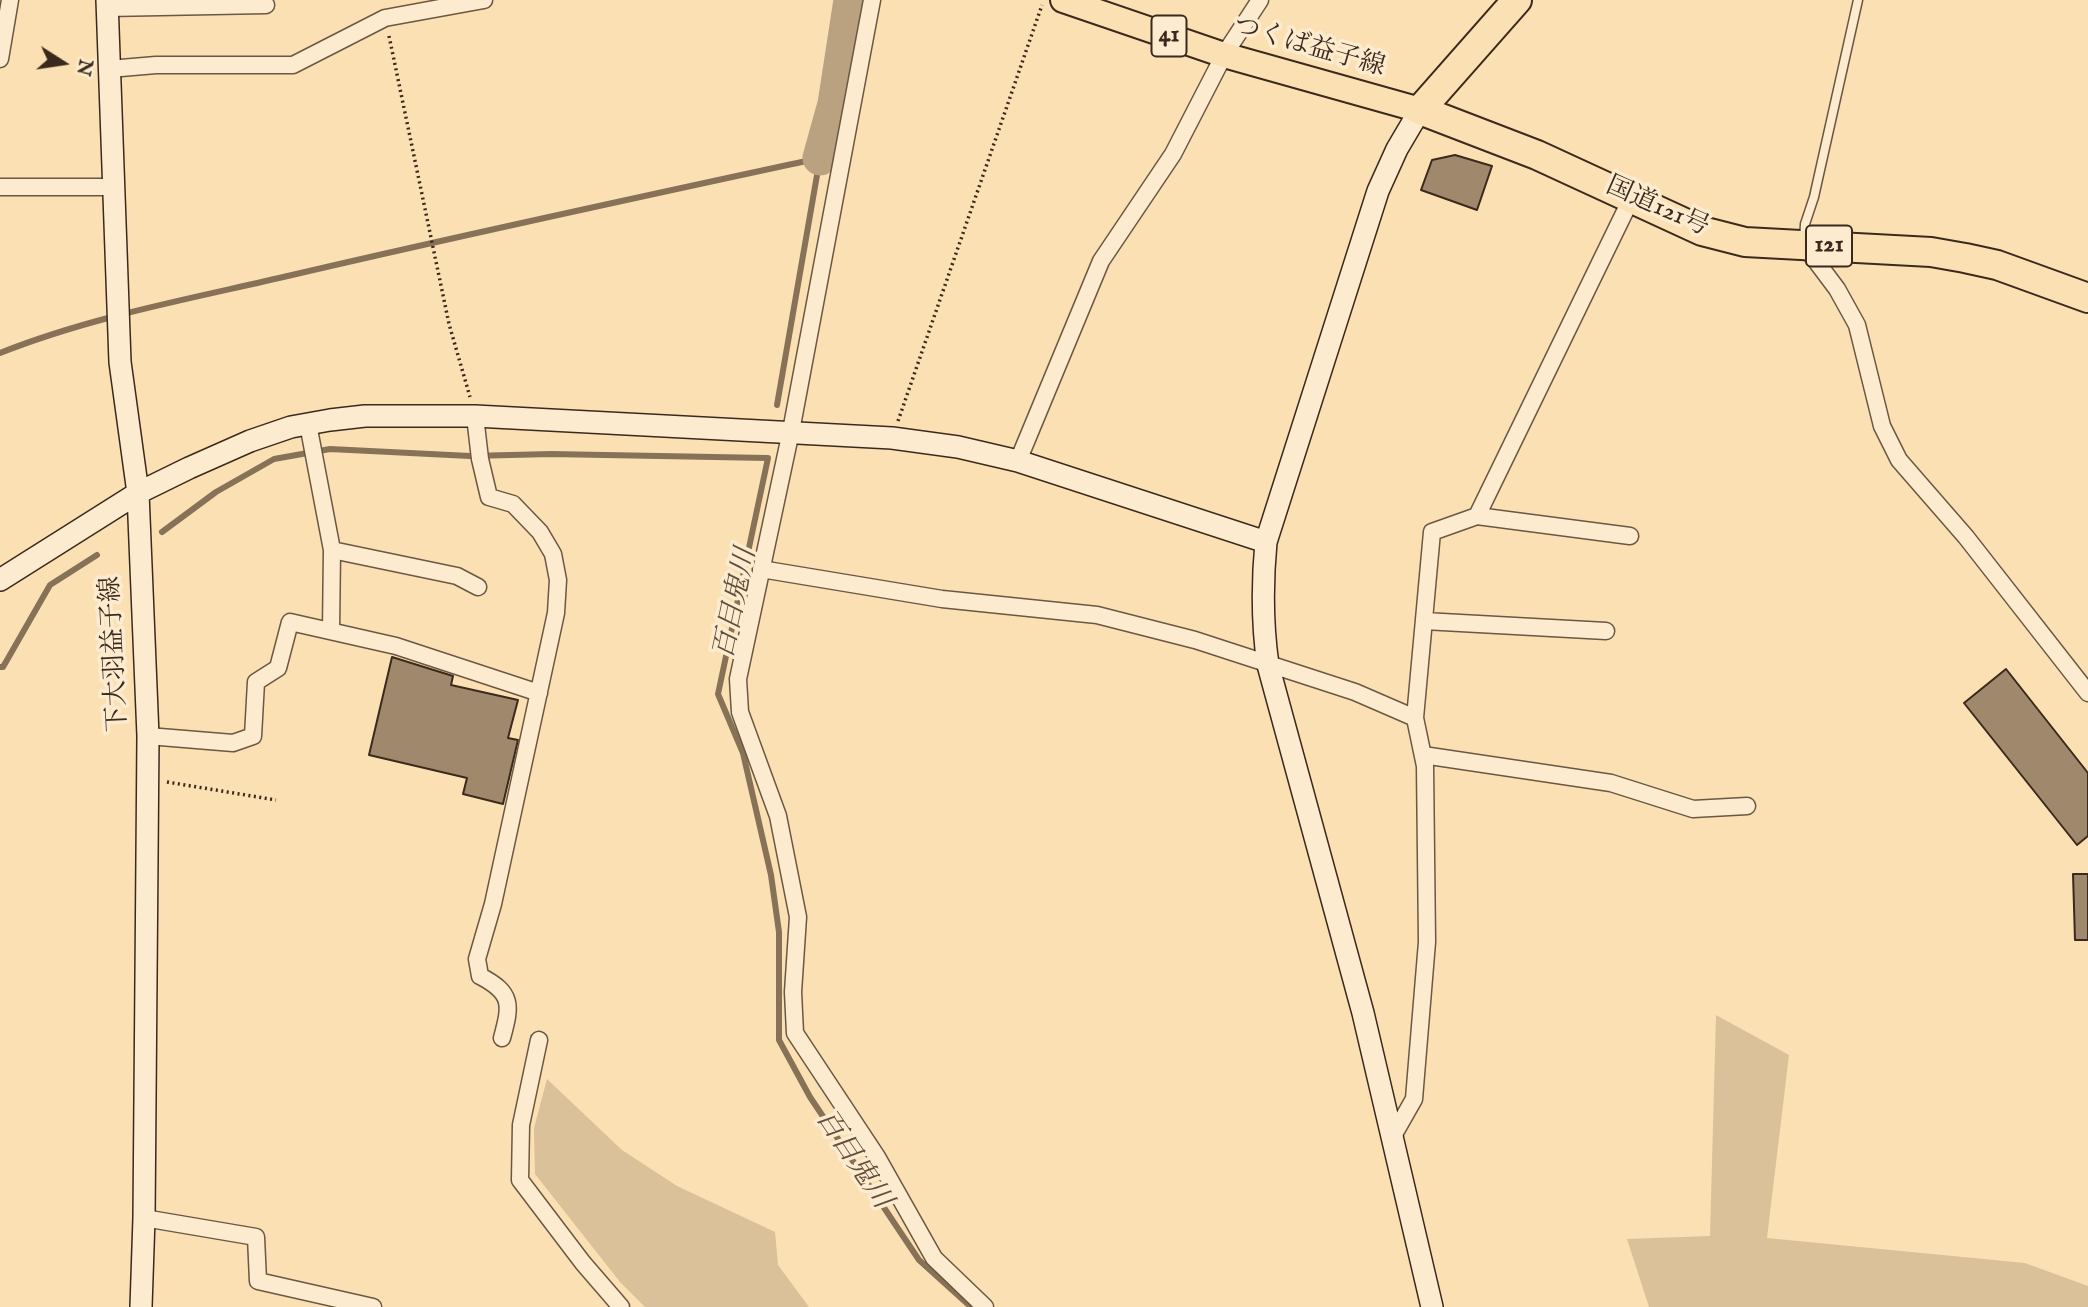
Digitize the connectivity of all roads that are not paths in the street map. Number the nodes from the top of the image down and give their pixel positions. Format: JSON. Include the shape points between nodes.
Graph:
{"nodes":[{"id":1,"x":10,"y":0,"type":"edge"},
{"id":2,"x":484,"y":0,"type":"edge"},
{"id":3,"x":872,"y":0,"type":"edge"},
{"id":4,"x":1063,"y":0,"type":"edge"},
{"id":5,"x":1260,"y":0,"type":"edge"},
{"id":6,"x":1517,"y":0,"type":"edge"},
{"id":7,"x":1858,"y":0,"type":"edge"},
{"id":8,"x":107,"y":4,"type":"edge"},
{"id":9,"x":266,"y":5,"type":"dead end"},
{"id":10,"x":1224,"y":55,"type":"junction"},
{"id":11,"x":0,"y":59,"type":"edge"},
{"id":12,"x":109,"y":69,"type":"junction"},
{"id":13,"x":1420,"y":110,"type":"junction"},
{"id":14,"x":0,"y":187,"type":"edge"},
{"id":15,"x":112,"y":187,"type":"junction"},
{"id":16,"x":1632,"y":197,"type":"junction"},
{"id":17,"x":1804,"y":245,"type":"junction"},
{"id":18,"x":2088,"y":298,"type":"edge"},
{"id":19,"x":475,"y":416,"type":"junction"},
{"id":20,"x":308,"y":424,"type":"junction"},
{"id":21,"x":791,"y":431,"type":"junction"},
{"id":22,"x":1018,"y":461,"type":"junction"},
{"id":23,"x":138,"y":493,"type":"junction"},
{"id":24,"x":1477,"y":516,"type":"junction"},
{"id":25,"x":1630,"y":536,"type":"dead end"},
{"id":26,"x":1266,"y":542,"type":"junction"},
{"id":27,"x":332,"y":550,"type":"junction"},
{"id":28,"x":761,"y":569,"type":"junction"},
{"id":29,"x":0,"y":580,"type":"edge"},
{"id":30,"x":478,"y":587,"type":"dead end"},
{"id":31,"x":1424,"y":621,"type":"junction"},
{"id":32,"x":331,"y":631,"type":"junction"},
{"id":33,"x":1606,"y":631,"type":"dead end"},
{"id":34,"x":1268,"y":665,"type":"junction"},
{"id":35,"x":539,"y":693,"type":"junction"},
{"id":36,"x":2088,"y":693,"type":"edge"},
{"id":37,"x":1415,"y":718,"type":"junction"},
{"id":38,"x":148,"y":736,"type":"junction"},
{"id":39,"x":1423,"y":755,"type":"junction"},
{"id":40,"x":1747,"y":806,"type":"dead end"},
{"id":41,"x":502,"y":1038,"type":"dead end"},
{"id":42,"x":539,"y":1040,"type":"dead end"},
{"id":43,"x":1393,"y":1136,"type":"junction"},
{"id":44,"x":144,"y":1218,"type":"junction"},
{"id":45,"x":319,"y":1301,"type":"edge"},
{"id":46,"x":141,"y":1307,"type":"edge"},
{"id":47,"x":373,"y":1307,"type":"edge"},
{"id":48,"x":621,"y":1307,"type":"edge"},
{"id":49,"x":985,"y":1307,"type":"edge"},
{"id":50,"x":1432,"y":1307,"type":"edge"}],
"edges":[{"from":1,"to":11,"type":"street"},
{"from":2,"to":12,"type":"street","via":[[385,18],[293,65]]},
{"from":3,"to":21,"type":"street"},
{"from":4,"to":10,"type":"main road","name":"つくば益子線","number":"41"},
{"from":5,"to":10,"type":"street"},
{"from":6,"to":13,"type":"highway"},
{"from":7,"to":17,"type":"lane","via":[[1805,224]]},
{"from":8,"to":9,"type":"street"},
{"from":8,"to":12,"type":"street","name":"下大羽益子線"},
{"from":10,"to":13,"type":"main road","name":"つくば益子線","number":"41"},
{"from":10,"to":22,"type":"street","via":[[1173,155],[1101,261]]},
{"from":12,"to":15,"type":"street","name":"下大羽益子線"},
{"from":13,"to":16,"type":"highway","name":"国道121号","number":"121"},
{"from":13,"to":26,"type":"street","via":[[1378,191]]},
{"from":14,"to":15,"type":"street"},
{"from":15,"to":23,"type":"street","name":"下大羽益子線","via":[[120,362]]},
{"from":16,"to":17,"type":"highway","name":"国道121号","number":"121","via":[[1702,232],[1745,242]]},
{"from":16,"to":24,"type":"street"},
{"from":17,"to":18,"type":"highway","name":"国道121号","number":"121","via":[[1965,258]]},
{"from":17,"to":36,"type":"street","via":[[1838,289],[1857,325],[1882,426],[1899,460],[1966,537]]},
{"from":19,"to":20,"type":"street","via":[[365,416]]},
{"from":19,"to":21,"type":"street"},
{"from":19,"to":35,"type":"street","via":[[489,497],[513,504],[540,532],[553,554],[558,580],[556,613]]},
{"from":20,"to":23,"type":"street","via":[[250,441]]},
{"from":20,"to":27,"type":"street"},
{"from":21,"to":22,"type":"street","via":[[892,438]]},
{"from":21,"to":28,"type":"street"},
{"from":22,"to":26,"type":"street"},
{"from":23,"to":29,"type":"street"},
{"from":23,"to":38,"type":"street","name":"下大羽益子線"},
{"from":24,"to":25,"type":"street"},
{"from":24,"to":31,"type":"street","via":[[1432,532]]},
{"from":26,"to":34,"type":"street","via":[[1262,626]]},
{"from":27,"to":30,"type":"street","via":[[457,576]]},
{"from":27,"to":32,"type":"street"},
{"from":28,"to":34,"type":"street","via":[[942,599],[1097,615],[1195,640]]},
{"from":28,"to":49,"type":"street","via":[[738,679],[740,712],[778,816],[796,905],[795,1033],[877,1157],[934,1258]]},
{"from":31,"to":33,"type":"street"},
{"from":31,"to":37,"type":"street"},
{"from":32,"to":35,"type":"street","via":[[396,646]]},
{"from":32,"to":38,"type":"street","via":[[290,622],[278,668],[256,682],[253,736],[233,743]]},
{"from":34,"to":37,"type":"street","via":[[1355,692]]},
{"from":34,"to":43,"type":"street"},
{"from":35,"to":41,"type":"street","via":[[477,959],[480,976],[505,994],[509,1012]]},
{"from":37,"to":39,"type":"street"},
{"from":38,"to":44,"type":"street","name":"下大羽益子線"},
{"from":39,"to":40,"type":"street","via":[[1611,783],[1693,809]]},
{"from":39,"to":43,"type":"street","via":[[1427,942],[1414,1099]]},
{"from":42,"to":48,"type":"street","via":[[521,1125],[520,1180]]},
{"from":43,"to":50,"type":"street"},
{"from":44,"to":45,"type":"street","via":[[256,1237],[258,1281]]},
{"from":44,"to":46,"type":"street","name":"下大羽益子線"},
{"from":45,"to":47,"type":"street"}]}
